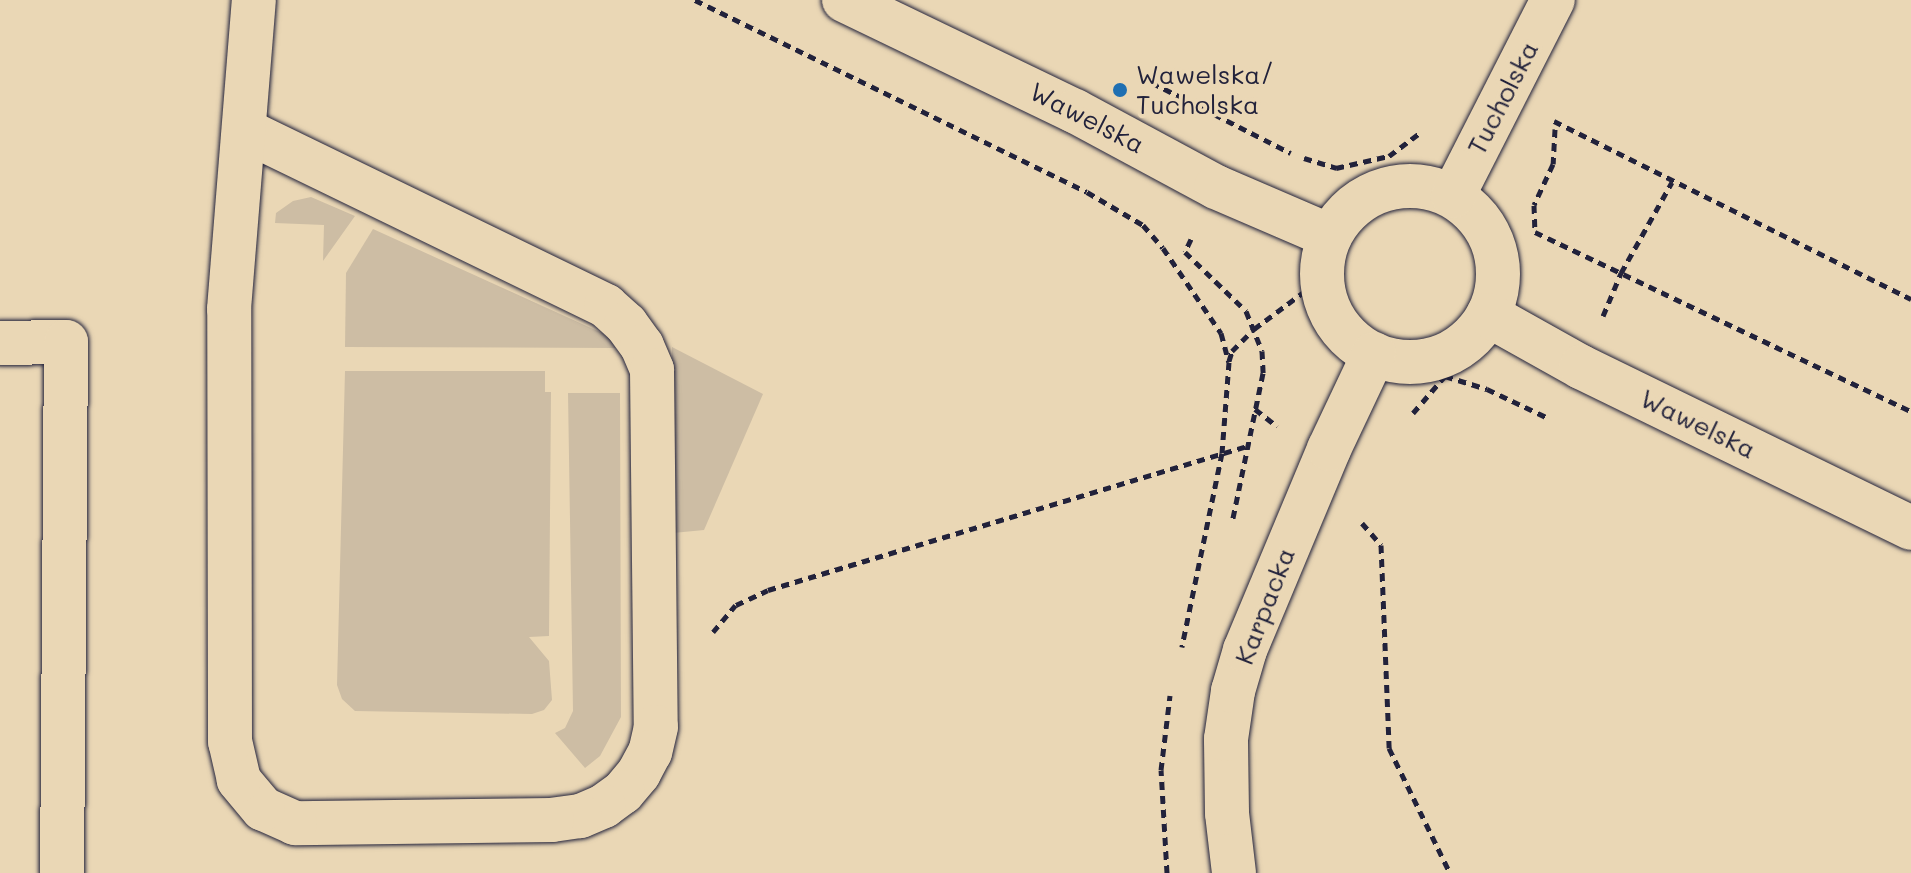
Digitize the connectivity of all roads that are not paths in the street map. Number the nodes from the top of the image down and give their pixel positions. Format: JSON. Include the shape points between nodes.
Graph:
{"nodes":[{"id":1,"x":254,"y":0,"type":"edge"},
{"id":2,"x":844,"y":0,"type":"edge"},
{"id":3,"x":1553,"y":0,"type":"edge"},
{"id":4,"x":246,"y":131,"type":"junction"},
{"id":5,"x":1453,"y":196,"type":"junction"},
{"id":6,"x":1326,"y":254,"type":"junction"},
{"id":7,"x":1488,"y":315,"type":"junction"},
{"id":8,"x":0,"y":343,"type":"edge"},
{"id":9,"x":1374,"y":354,"type":"junction"},
{"id":10,"x":1911,"y":528,"type":"edge"},
{"id":11,"x":62,"y":873,"type":"edge"},
{"id":12,"x":1234,"y":873,"type":"edge"}],
"edges":[{"from":1,"to":4,"type":"street"},
{"from":2,"to":6,"type":"street","name":"Wawelska","via":[[1075,111]]},
{"from":3,"to":5,"type":"street","name":"Tucholska"},
{"from":4,"to":4,"type":"street","via":[[229,309],[230,742],[243,789],[263,809],[295,823],[552,820],[580,816],[613,800],[645,763],[656,727],[652,370],[636,336],[606,306]]},
{"from":5,"to":6,"type":"street","via":[[1425,186],[1397,186],[1369,195],[1346,212]]},
{"from":5,"to":7,"type":"street","via":[[1474,213],[1497,261]]},
{"from":6,"to":9,"type":"street","via":[[1323,291],[1332,316],[1350,339]]},
{"from":7,"to":9,"type":"street","via":[[1472,337],[1426,361],[1399,362]]},
{"from":7,"to":10,"type":"street","name":"Wawelska","via":[[1581,367]]},
{"from":8,"to":11,"type":"street","via":[[66,342]]},
{"from":9,"to":12,"type":"street","name":"Karpacka","via":[[1293,535],[1233,691],[1226,739]]}]}
